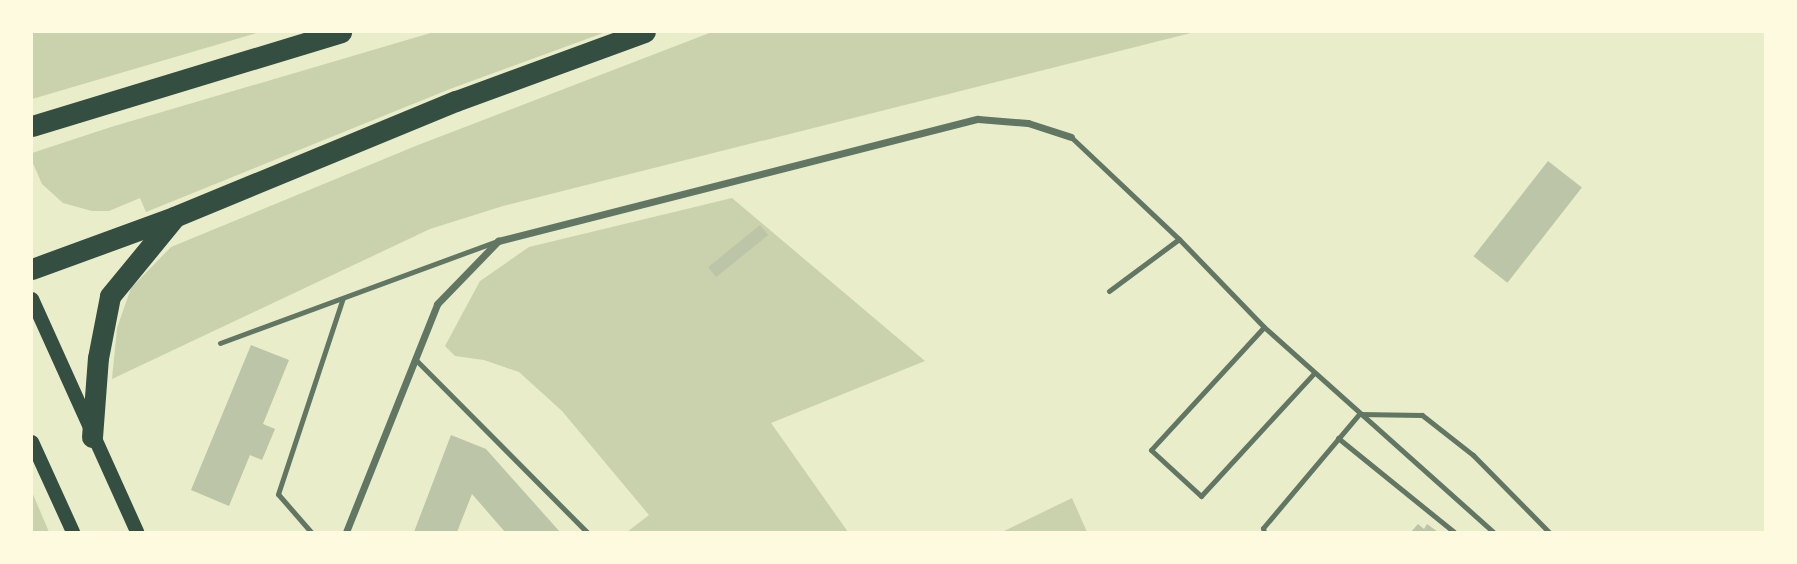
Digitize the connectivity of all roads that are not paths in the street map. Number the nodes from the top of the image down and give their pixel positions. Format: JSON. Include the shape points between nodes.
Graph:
{"nodes":[{"id":1,"x":341,"y":32,"type":"edge"},
{"id":2,"x":645,"y":32,"type":"edge"},
{"id":3,"x":32,"y":126,"type":"edge"},
{"id":4,"x":1071,"y":137,"type":"joint"},
{"id":5,"x":174,"y":217,"type":"junction"},
{"id":6,"x":1179,"y":239,"type":"junction"},
{"id":7,"x":498,"y":241,"type":"junction"},
{"id":8,"x":32,"y":269,"type":"edge"},
{"id":9,"x":1109,"y":291,"type":"dead end"},
{"id":10,"x":343,"y":298,"type":"junction"},
{"id":11,"x":32,"y":299,"type":"edge"},
{"id":12,"x":1264,"y":327,"type":"junction"},
{"id":13,"x":220,"y":343,"type":"dead end"},
{"id":14,"x":415,"y":359,"type":"junction"},
{"id":15,"x":1314,"y":373,"type":"junction"},
{"id":16,"x":1359,"y":414,"type":"junction"},
{"id":17,"x":92,"y":437,"type":"junction"},
{"id":18,"x":1338,"y":438,"type":"junction"},
{"id":19,"x":32,"y":442,"type":"edge"},
{"id":20,"x":73,"y":533,"type":"edge"},
{"id":21,"x":137,"y":533,"type":"edge"},
{"id":22,"x":311,"y":533,"type":"edge"},
{"id":23,"x":346,"y":533,"type":"edge"},
{"id":24,"x":587,"y":533,"type":"edge"},
{"id":25,"x":1264,"y":533,"type":"edge"},
{"id":26,"x":1454,"y":533,"type":"edge"},
{"id":27,"x":1493,"y":533,"type":"edge"},
{"id":28,"x":1549,"y":533,"type":"edge"}],
"edges":[{"from":1,"to":3,"type":"highway"},
{"from":2,"to":5,"type":"highway","via":[[456,101]]},
{"from":4,"to":6,"type":"lane"},
{"from":4,"to":7,"type":"street","via":[[1028,122],[978,119]]},
{"from":5,"to":8,"type":"highway"},
{"from":5,"to":17,"type":"highway","via":[[110,296],[98,358]]},
{"from":6,"to":9,"type":"lane"},
{"from":6,"to":12,"type":"lane"},
{"from":7,"to":10,"type":"lane"},
{"from":7,"to":14,"type":"street","via":[[437,304]]},
{"from":10,"to":13,"type":"lane"},
{"from":10,"to":22,"type":"lane","via":[[278,494]]},
{"from":11,"to":17,"type":"main road"},
{"from":12,"to":15,"type":"lane"},
{"from":12,"to":15,"type":"lane","via":[[1152,450],[1202,496]]},
{"from":14,"to":23,"type":"street"},
{"from":14,"to":24,"type":"lane"},
{"from":15,"to":16,"type":"lane"},
{"from":16,"to":18,"type":"lane"},
{"from":16,"to":27,"type":"lane"},
{"from":16,"to":28,"type":"lane","via":[[1422,415],[1473,455]]},
{"from":17,"to":21,"type":"main road"},
{"from":18,"to":25,"type":"lane","via":[[1263,528]]},
{"from":18,"to":26,"type":"lane"},
{"from":19,"to":20,"type":"main road"}]}
